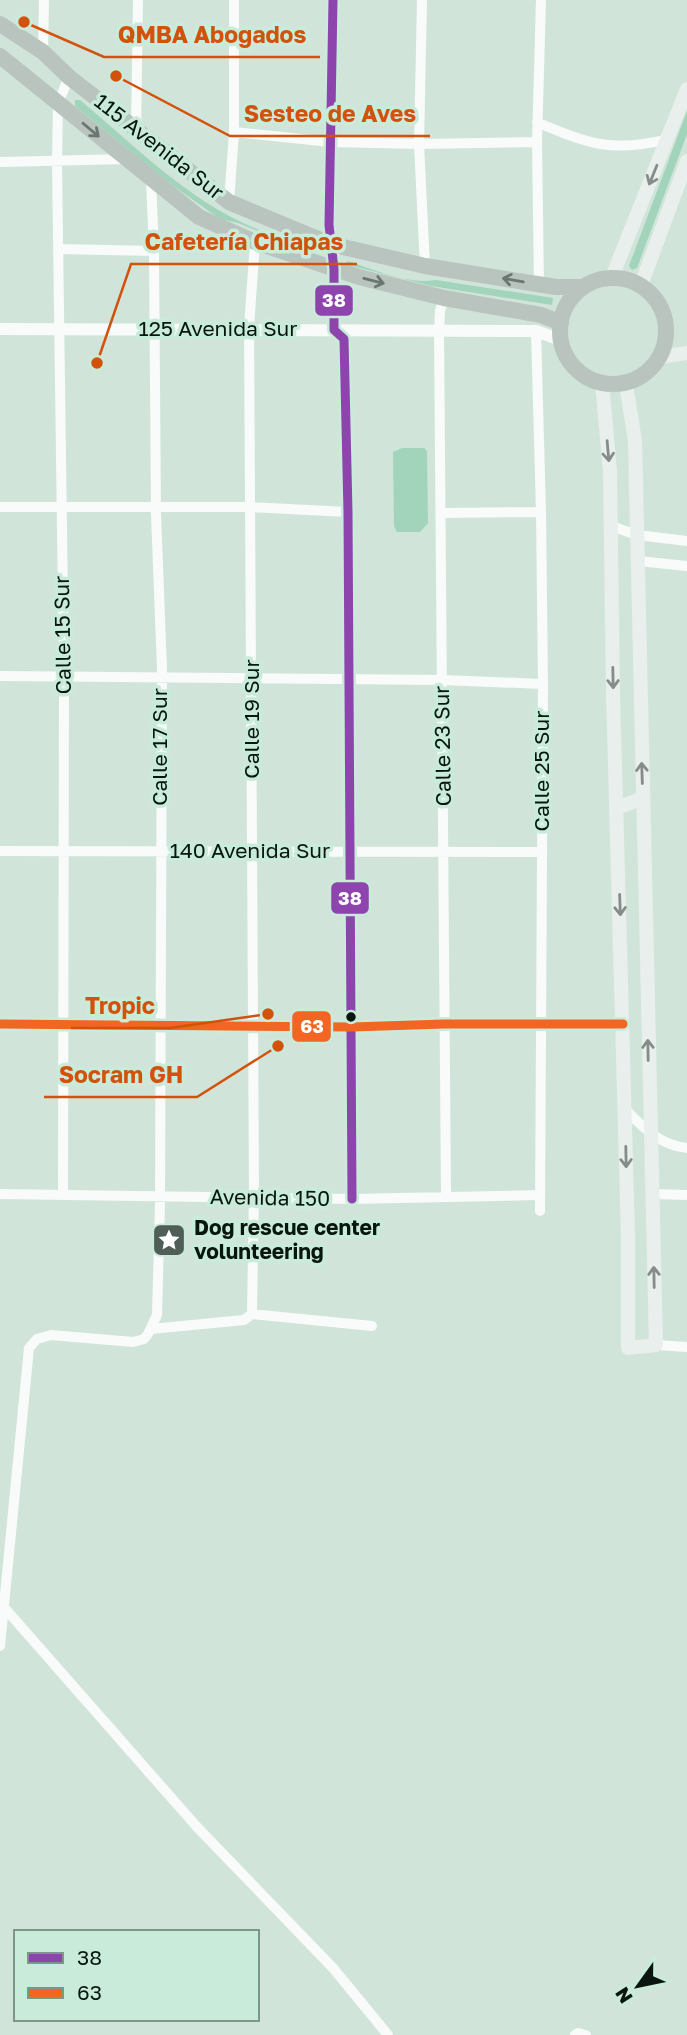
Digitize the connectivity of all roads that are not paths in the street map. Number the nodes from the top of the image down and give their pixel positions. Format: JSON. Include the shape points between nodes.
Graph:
{"nodes":[{"id":1,"x":44,"y":0,"type":"edge"},
{"id":2,"x":138,"y":0,"type":"edge"},
{"id":3,"x":234,"y":0,"type":"edge"},
{"id":4,"x":333,"y":0,"type":"edge"},
{"id":5,"x":422,"y":0,"type":"edge"},
{"id":6,"x":541,"y":0,"type":"edge"},
{"id":7,"x":0,"y":24,"type":"edge"},
{"id":8,"x":43,"y":52,"type":"junction"},
{"id":9,"x":0,"y":55,"type":"edge"},
{"id":10,"x":69,"y":77,"type":"junction"},
{"id":11,"x":687,"y":89,"type":"edge"},
{"id":12,"x":58,"y":103,"type":"junction"},
{"id":13,"x":537,"y":122,"type":"junction"},
{"id":14,"x":136,"y":131,"type":"junction"},
{"id":15,"x":234,"y":132,"type":"junction"},
{"id":16,"x":668,"y":139,"type":"junction"},
{"id":17,"x":330,"y":142,"type":"junction"},
{"id":18,"x":537,"y":142,"type":"junction"},
{"id":19,"x":419,"y":144,"type":"junction"},
{"id":20,"x":126,"y":159,"type":"junction"},
{"id":21,"x":687,"y":161,"type":"edge"},
{"id":22,"x":0,"y":162,"type":"edge"},
{"id":23,"x":57,"y":163,"type":"junction"},
{"id":24,"x":151,"y":180,"type":"junction"},
{"id":25,"x":229,"y":202,"type":"junction"},
{"id":26,"x":255,"y":242,"type":"junction"},
{"id":27,"x":330,"y":244,"type":"junction"},
{"id":28,"x":60,"y":249,"type":"junction"},
{"id":29,"x":154,"y":251,"type":"junction"},
{"id":30,"x":425,"y":266,"type":"junction"},
{"id":31,"x":334,"y":269,"type":"junction"},
{"id":32,"x":612,"y":277,"type":"junction"},
{"id":33,"x":539,"y":285,"type":"junction"},
{"id":34,"x":640,"y":285,"type":"junction"},
{"id":35,"x":581,"y":287,"type":"junction"},
{"id":36,"x":444,"y":298,"type":"junction"},
{"id":37,"x":561,"y":323,"type":"junction"},
{"id":38,"x":0,"y":329,"type":"edge"},
{"id":39,"x":60,"y":329,"type":"junction"},
{"id":40,"x":154,"y":329,"type":"junction"},
{"id":41,"x":249,"y":330,"type":"junction"},
{"id":42,"x":334,"y":330,"type":"junction"},
{"id":43,"x":439,"y":331,"type":"junction"},
{"id":44,"x":536,"y":331,"type":"junction"},
{"id":45,"x":561,"y":340,"type":"junction"},
{"id":46,"x":687,"y":353,"type":"edge"},
{"id":47,"x":660,"y":357,"type":"junction"},
{"id":48,"x":602,"y":383,"type":"junction"},
{"id":49,"x":626,"y":384,"type":"junction"},
{"id":50,"x":61,"y":506,"type":"junction"},
{"id":51,"x":157,"y":506,"type":"junction"},
{"id":52,"x":0,"y":507,"type":"edge"},
{"id":53,"x":251,"y":507,"type":"junction"},
{"id":54,"x":348,"y":512,"type":"junction"},
{"id":55,"x":541,"y":512,"type":"junction"},
{"id":56,"x":441,"y":513,"type":"junction"},
{"id":57,"x":611,"y":526,"type":"junction"},
{"id":58,"x":637,"y":536,"type":"junction"},
{"id":59,"x":687,"y":541,"type":"edge"},
{"id":60,"x":638,"y":561,"type":"junction"},
{"id":61,"x":687,"y":566,"type":"edge"},
{"id":62,"x":0,"y":676,"type":"edge"},
{"id":63,"x":64,"y":676,"type":"junction"},
{"id":64,"x":161,"y":678,"type":"junction"},
{"id":65,"x":252,"y":679,"type":"junction"},
{"id":66,"x":349,"y":679,"type":"junction"},
{"id":67,"x":442,"y":680,"type":"junction"},
{"id":68,"x":543,"y":684,"type":"junction"},
{"id":69,"x":643,"y":799,"type":"junction"},
{"id":70,"x":617,"y":808,"type":"junction"},
{"id":71,"x":0,"y":851,"type":"edge"},
{"id":72,"x":65,"y":851,"type":"junction"},
{"id":73,"x":160,"y":851,"type":"junction"},
{"id":74,"x":252,"y":852,"type":"junction"},
{"id":75,"x":350,"y":852,"type":"junction"},
{"id":76,"x":542,"y":852,"type":"junction"},
{"id":77,"x":444,"y":853,"type":"junction"},
{"id":78,"x":0,"y":1024,"type":"edge"},
{"id":79,"x":64,"y":1024,"type":"junction"},
{"id":80,"x":443,"y":1024,"type":"junction"},
{"id":81,"x":623,"y":1024,"type":"junction"},
{"id":82,"x":540,"y":1025,"type":"junction"},
{"id":83,"x":161,"y":1026,"type":"junction"},
{"id":84,"x":253,"y":1027,"type":"junction"},
{"id":85,"x":352,"y":1027,"type":"junction"},
{"id":86,"x":625,"y":1109,"type":"junction"},
{"id":87,"x":652,"y":1136,"type":"junction"},
{"id":88,"x":687,"y":1148,"type":"edge"},
{"id":89,"x":0,"y":1194,"type":"edge"},
{"id":90,"x":63,"y":1194,"type":"junction"},
{"id":91,"x":653,"y":1194,"type":"junction"},
{"id":92,"x":446,"y":1195,"type":"junction"},
{"id":93,"x":540,"y":1195,"type":"junction"},
{"id":94,"x":687,"y":1195,"type":"edge"},
{"id":95,"x":160,"y":1197,"type":"junction"},
{"id":96,"x":254,"y":1197,"type":"junction"},
{"id":97,"x":352,"y":1199,"type":"junction"},
{"id":98,"x":540,"y":1211,"type":"dead end"},
{"id":99,"x":252,"y":1314,"type":"junction"},
{"id":100,"x":372,"y":1326,"type":"dead end"},
{"id":101,"x":151,"y":1329,"type":"junction"},
{"id":102,"x":656,"y":1345,"type":"junction"},
{"id":103,"x":687,"y":1348,"type":"edge"},
{"id":104,"x":1,"y":1604,"type":"edge"},
{"id":105,"x":0,"y":1646,"type":"edge"},
{"id":106,"x":383,"y":2033,"type":"edge"},
{"id":107,"x":575,"y":2035,"type":"edge"},
{"id":108,"x":586,"y":2035,"type":"edge"}],
"edges":[{"from":1,"to":8,"type":"street"},
{"from":2,"to":14,"type":"street"},
{"from":3,"to":15,"type":"street"},
{"from":4,"to":17,"type":"street"},
{"from":5,"to":19,"type":"street"},
{"from":6,"to":13,"type":"street"},
{"from":7,"to":8,"type":"main road","name":"115 Avenida Sur"},
{"from":8,"to":10,"type":"main road","name":"115 Avenida Sur"},
{"from":9,"to":12,"type":"main road","name":"115 Avenida Sur"},
{"from":10,"to":12,"type":"street","name":"Calle 15 Sur"},
{"from":10,"to":14,"type":"main road","name":"115 Avenida Sur"},
{"from":11,"to":16,"type":"main road"},
{"from":12,"to":20,"type":"main road","name":"115 Avenida Sur","one_way":true},
{"from":12,"to":23,"type":"street","name":"Calle 15 Sur"},
{"from":13,"to":16,"type":"street","via":[[608,146],[640,146]]},
{"from":13,"to":18,"type":"street"},
{"from":14,"to":25,"type":"main road","name":"115 Avenida Sur"},
{"from":15,"to":17,"type":"street"},
{"from":15,"to":25,"type":"street"},
{"from":16,"to":32,"type":"main road","one_way":true},
{"from":17,"to":19,"type":"street"},
{"from":17,"to":27,"type":"street"},
{"from":18,"to":19,"type":"street"},
{"from":18,"to":33,"type":"street"},
{"from":19,"to":30,"type":"street"},
{"from":20,"to":23,"type":"street"},
{"from":20,"to":24,"type":"main road","name":"115 Avenida Sur"},
{"from":21,"to":34,"type":"main road"},
{"from":22,"to":23,"type":"street"},
{"from":23,"to":28,"type":"street","name":"Calle 15 Sur"},
{"from":24,"to":26,"type":"main road","name":"115 Avenida Sur","via":[[199,217]]},
{"from":24,"to":29,"type":"street","name":"Calle 17 Sur"},
{"from":25,"to":27,"type":"main road","name":"115 Avenida Sur"},
{"from":26,"to":31,"type":"main road","name":"115 Avenida Sur"},
{"from":26,"to":41,"type":"street","name":"Calle 19 Sur"},
{"from":27,"to":30,"type":"main road","name":"115 Avenida Sur"},
{"from":27,"to":31,"type":"street"},
{"from":28,"to":29,"type":"street"},
{"from":28,"to":39,"type":"street","name":"Calle 15 Sur"},
{"from":29,"to":40,"type":"street","name":"Calle 17 Sur"},
{"from":33,"to":30,"type":"main road","name":"115 Avenida Sur","one_way":true},
{"from":31,"to":36,"type":"main road","name":"115 Avenida Sur","one_way":true},
{"from":31,"to":42,"type":"street"},
{"from":32,"to":34,"type":"main road"},
{"from":32,"to":35,"type":"main road"},
{"from":33,"to":35,"type":"main road","name":"115 Avenida Sur"},
{"from":34,"to":47,"type":"main road","via":[[659,302],[666,320]]},
{"from":35,"to":37,"type":"main road"},
{"from":36,"to":37,"type":"main road","name":"115 Avenida Sur","via":[[541,314]]},
{"from":36,"to":43,"type":"street","name":"Calle 23 Sur"},
{"from":37,"to":45,"type":"main road"},
{"from":38,"to":39,"type":"street","name":"125 Avenida Sur"},
{"from":39,"to":40,"type":"street","name":"125 Avenida Sur"},
{"from":39,"to":50,"type":"street","name":"Calle 15 Sur"},
{"from":40,"to":41,"type":"street","name":"125 Avenida Sur"},
{"from":40,"to":51,"type":"street","name":"Calle 17 Sur"},
{"from":41,"to":42,"type":"street","name":"125 Avenida Sur"},
{"from":41,"to":53,"type":"street","name":"Calle 19 Sur"},
{"from":42,"to":43,"type":"street","name":"125 Avenida Sur"},
{"from":42,"to":54,"type":"street","via":[[344,339]]},
{"from":43,"to":44,"type":"street","name":"125 Avenida Sur"},
{"from":43,"to":56,"type":"street","name":"Calle 23 Sur"},
{"from":44,"to":45,"type":"street","name":"125 Avenida Sur"},
{"from":44,"to":55,"type":"street","name":"Calle 25 Sur"},
{"from":45,"to":48,"type":"main road","via":[[579,372]]},
{"from":46,"to":47,"type":"main road"},
{"from":47,"to":49,"type":"main road","via":[[650,370]]},
{"from":48,"to":49,"type":"main road"},
{"from":48,"to":57,"type":"main road","one_way":true},
{"from":49,"to":58,"type":"main road","via":[[635,441]]},
{"from":50,"to":51,"type":"street"},
{"from":50,"to":52,"type":"street"},
{"from":50,"to":63,"type":"street","name":"Calle 15 Sur"},
{"from":51,"to":53,"type":"street"},
{"from":51,"to":64,"type":"street","name":"Calle 17 Sur"},
{"from":53,"to":54,"type":"street"},
{"from":53,"to":65,"type":"street","name":"Calle 19 Sur"},
{"from":54,"to":66,"type":"street"},
{"from":55,"to":56,"type":"street"},
{"from":55,"to":68,"type":"street","name":"Calle 25 Sur"},
{"from":56,"to":67,"type":"street","name":"Calle 23 Sur"},
{"from":57,"to":58,"type":"street"},
{"from":57,"to":70,"type":"main road","one_way":true},
{"from":58,"to":59,"type":"street"},
{"from":58,"to":60,"type":"main road"},
{"from":60,"to":61,"type":"street"},
{"from":69,"to":60,"type":"main road","one_way":true},
{"from":62,"to":63,"type":"street"},
{"from":63,"to":64,"type":"street"},
{"from":63,"to":72,"type":"street","name":"Calle 15 Sur"},
{"from":64,"to":65,"type":"street"},
{"from":64,"to":73,"type":"street","name":"Calle 17 Sur"},
{"from":65,"to":66,"type":"street"},
{"from":65,"to":74,"type":"street","name":"Calle 19 Sur"},
{"from":66,"to":67,"type":"street"},
{"from":66,"to":75,"type":"street"},
{"from":67,"to":68,"type":"street"},
{"from":67,"to":77,"type":"street","name":"Calle 23 Sur"},
{"from":68,"to":76,"type":"street","name":"Calle 25 Sur"},
{"from":69,"to":70,"type":"main road"},
{"from":87,"to":69,"type":"main road","one_way":true},
{"from":70,"to":81,"type":"main road","one_way":true},
{"from":71,"to":72,"type":"street","name":"140 Avenida Sur"},
{"from":72,"to":73,"type":"street","name":"140 Avenida Sur"},
{"from":72,"to":79,"type":"street","name":"Calle 15 Sur"},
{"from":73,"to":74,"type":"street","name":"140 Avenida Sur"},
{"from":73,"to":83,"type":"street","name":"Calle 17 Sur"},
{"from":74,"to":75,"type":"street","name":"140 Avenida Sur"},
{"from":74,"to":84,"type":"street","name":"Calle 19 Sur"},
{"from":75,"to":77,"type":"street","name":"140 Avenida Sur"},
{"from":75,"to":85,"type":"street"},
{"from":76,"to":77,"type":"street","name":"140 Avenida Sur"},
{"from":76,"to":82,"type":"street","name":"Calle 25 Sur"},
{"from":77,"to":80,"type":"street","name":"Calle 23 Sur"},
{"from":78,"to":79,"type":"street"},
{"from":79,"to":83,"type":"street"},
{"from":79,"to":90,"type":"street","name":"Calle 15 Sur"},
{"from":80,"to":82,"type":"street"},
{"from":80,"to":85,"type":"street"},
{"from":80,"to":92,"type":"street","name":"Calle 23 Sur"},
{"from":81,"to":82,"type":"street"},
{"from":81,"to":86,"type":"main road"},
{"from":82,"to":93,"type":"street","name":"Calle 25 Sur"},
{"from":83,"to":84,"type":"street"},
{"from":83,"to":95,"type":"street","name":"Calle 17 Sur"},
{"from":84,"to":85,"type":"street"},
{"from":84,"to":96,"type":"street","name":"Calle 19 Sur"},
{"from":85,"to":97,"type":"street"},
{"from":86,"to":87,"type":"street"},
{"from":86,"to":102,"type":"main road","one_way":true,"via":[[628,1348]]},
{"from":87,"to":88,"type":"street"},
{"from":87,"to":91,"type":"main road"},
{"from":89,"to":90,"type":"street","name":"Avenida 150"},
{"from":90,"to":95,"type":"street","name":"Avenida 150"},
{"from":91,"to":94,"type":"street"},
{"from":102,"to":91,"type":"main road","one_way":true},
{"from":92,"to":93,"type":"street","name":"Avenida 150"},
{"from":92,"to":97,"type":"street","name":"Avenida 150"},
{"from":93,"to":98,"type":"street","name":"Calle 25 Sur"},
{"from":95,"to":96,"type":"street","name":"Avenida 150"},
{"from":95,"to":101,"type":"street","name":"Calle 17 Sur","via":[[157,1315]]},
{"from":96,"to":97,"type":"street","name":"Avenida 150"},
{"from":96,"to":99,"type":"street"},
{"from":99,"to":100,"type":"street"},
{"from":99,"to":101,"type":"street","via":[[244,1320]]},
{"from":101,"to":104,"type":"street","via":[[144,1339],[133,1342],[44,1336],[29,1348]]},
{"from":102,"to":103,"type":"street"},
{"from":104,"to":105,"type":"street"},
{"from":104,"to":106,"type":"street","via":[[197,1827],[333,1968]]},
{"from":107,"to":108,"type":"street"}]}
